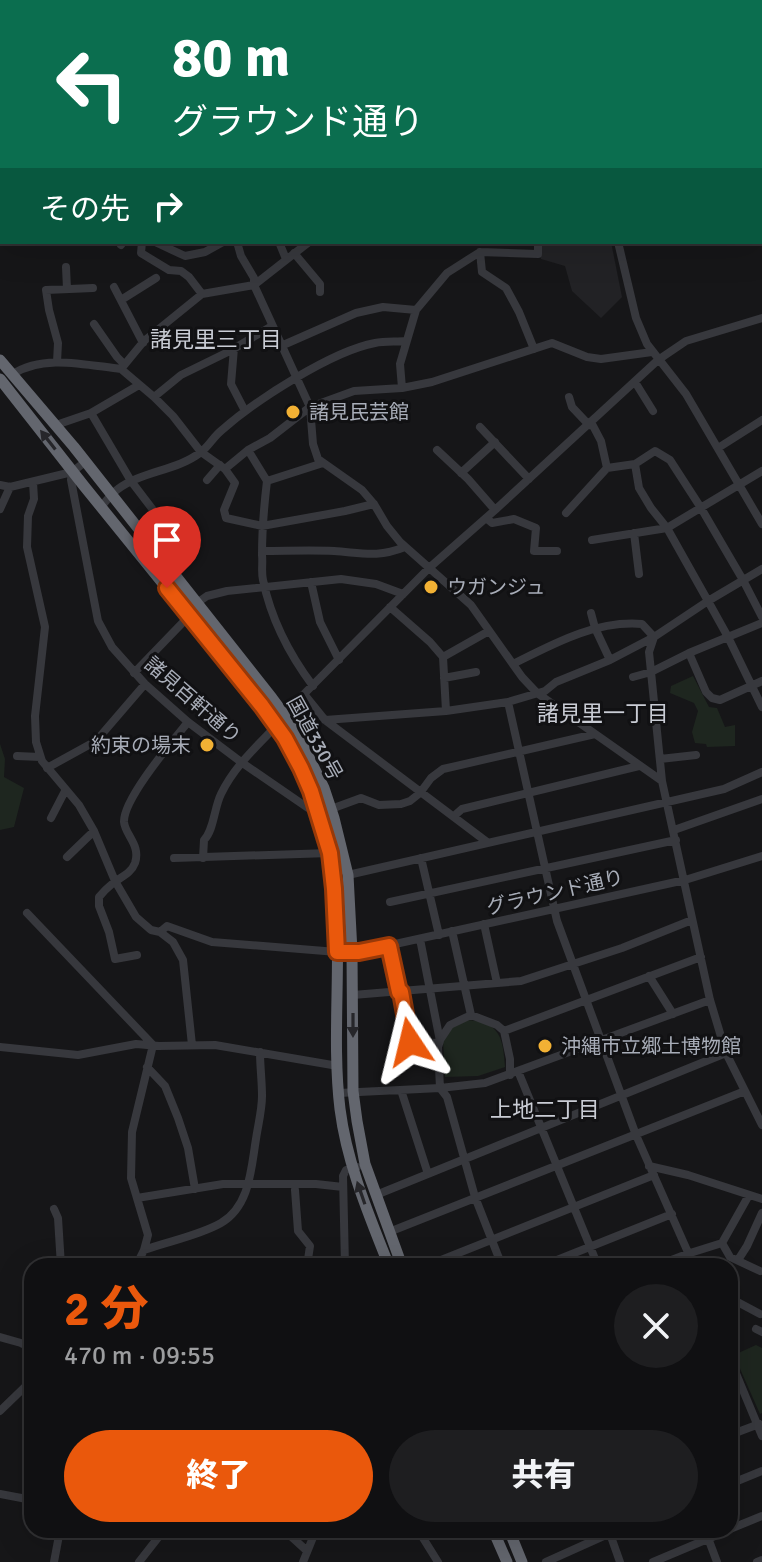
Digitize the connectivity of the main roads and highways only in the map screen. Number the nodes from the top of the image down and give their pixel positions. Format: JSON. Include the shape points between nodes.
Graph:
{"nodes":[{"id":1,"x":0,"y":360,"type":"edge"},
{"id":2,"x":4,"y":379,"type":"edge"},
{"id":3,"x":277,"y":719,"type":"junction"},
{"id":4,"x":359,"y":1166,"type":"junction"},
{"id":5,"x":386,"y":1258,"type":"edge"},
{"id":6,"x":399,"y":1258,"type":"edge"},
{"id":7,"x":496,"y":1538,"type":"edge"},
{"id":8,"x":512,"y":1538,"type":"edge"},
{"id":9,"x":507,"y":1562,"type":"edge"},
{"id":10,"x":522,"y":1562,"type":"edge"}],
"edges":[{"from":1,"to":2,"type":"highway","name":"国道330号"},
{"from":3,"to":2,"type":"highway","name":"国道330号","one_way":true,"via":[[72,472]]},
{"from":2,"to":3,"type":"highway","name":"国道330号","via":[[56,425],[197,603]]},
{"from":3,"to":4,"type":"highway","name":"国道330号","via":[[311,791],[330,853],[339,1093]]},
{"from":3,"to":4,"type":"highway","name":"国道330号","one_way":true,"via":[[309,755],[331,807],[348,875]]},
{"from":5,"to":4,"type":"highway","name":"国道330号","one_way":true,"via":[[358,1187]]},
{"from":4,"to":6,"type":"highway","name":"国道330号","via":[[376,1195]]},
{"from":7,"to":9,"type":"highway"},
{"from":8,"to":10,"type":"highway"}]}
